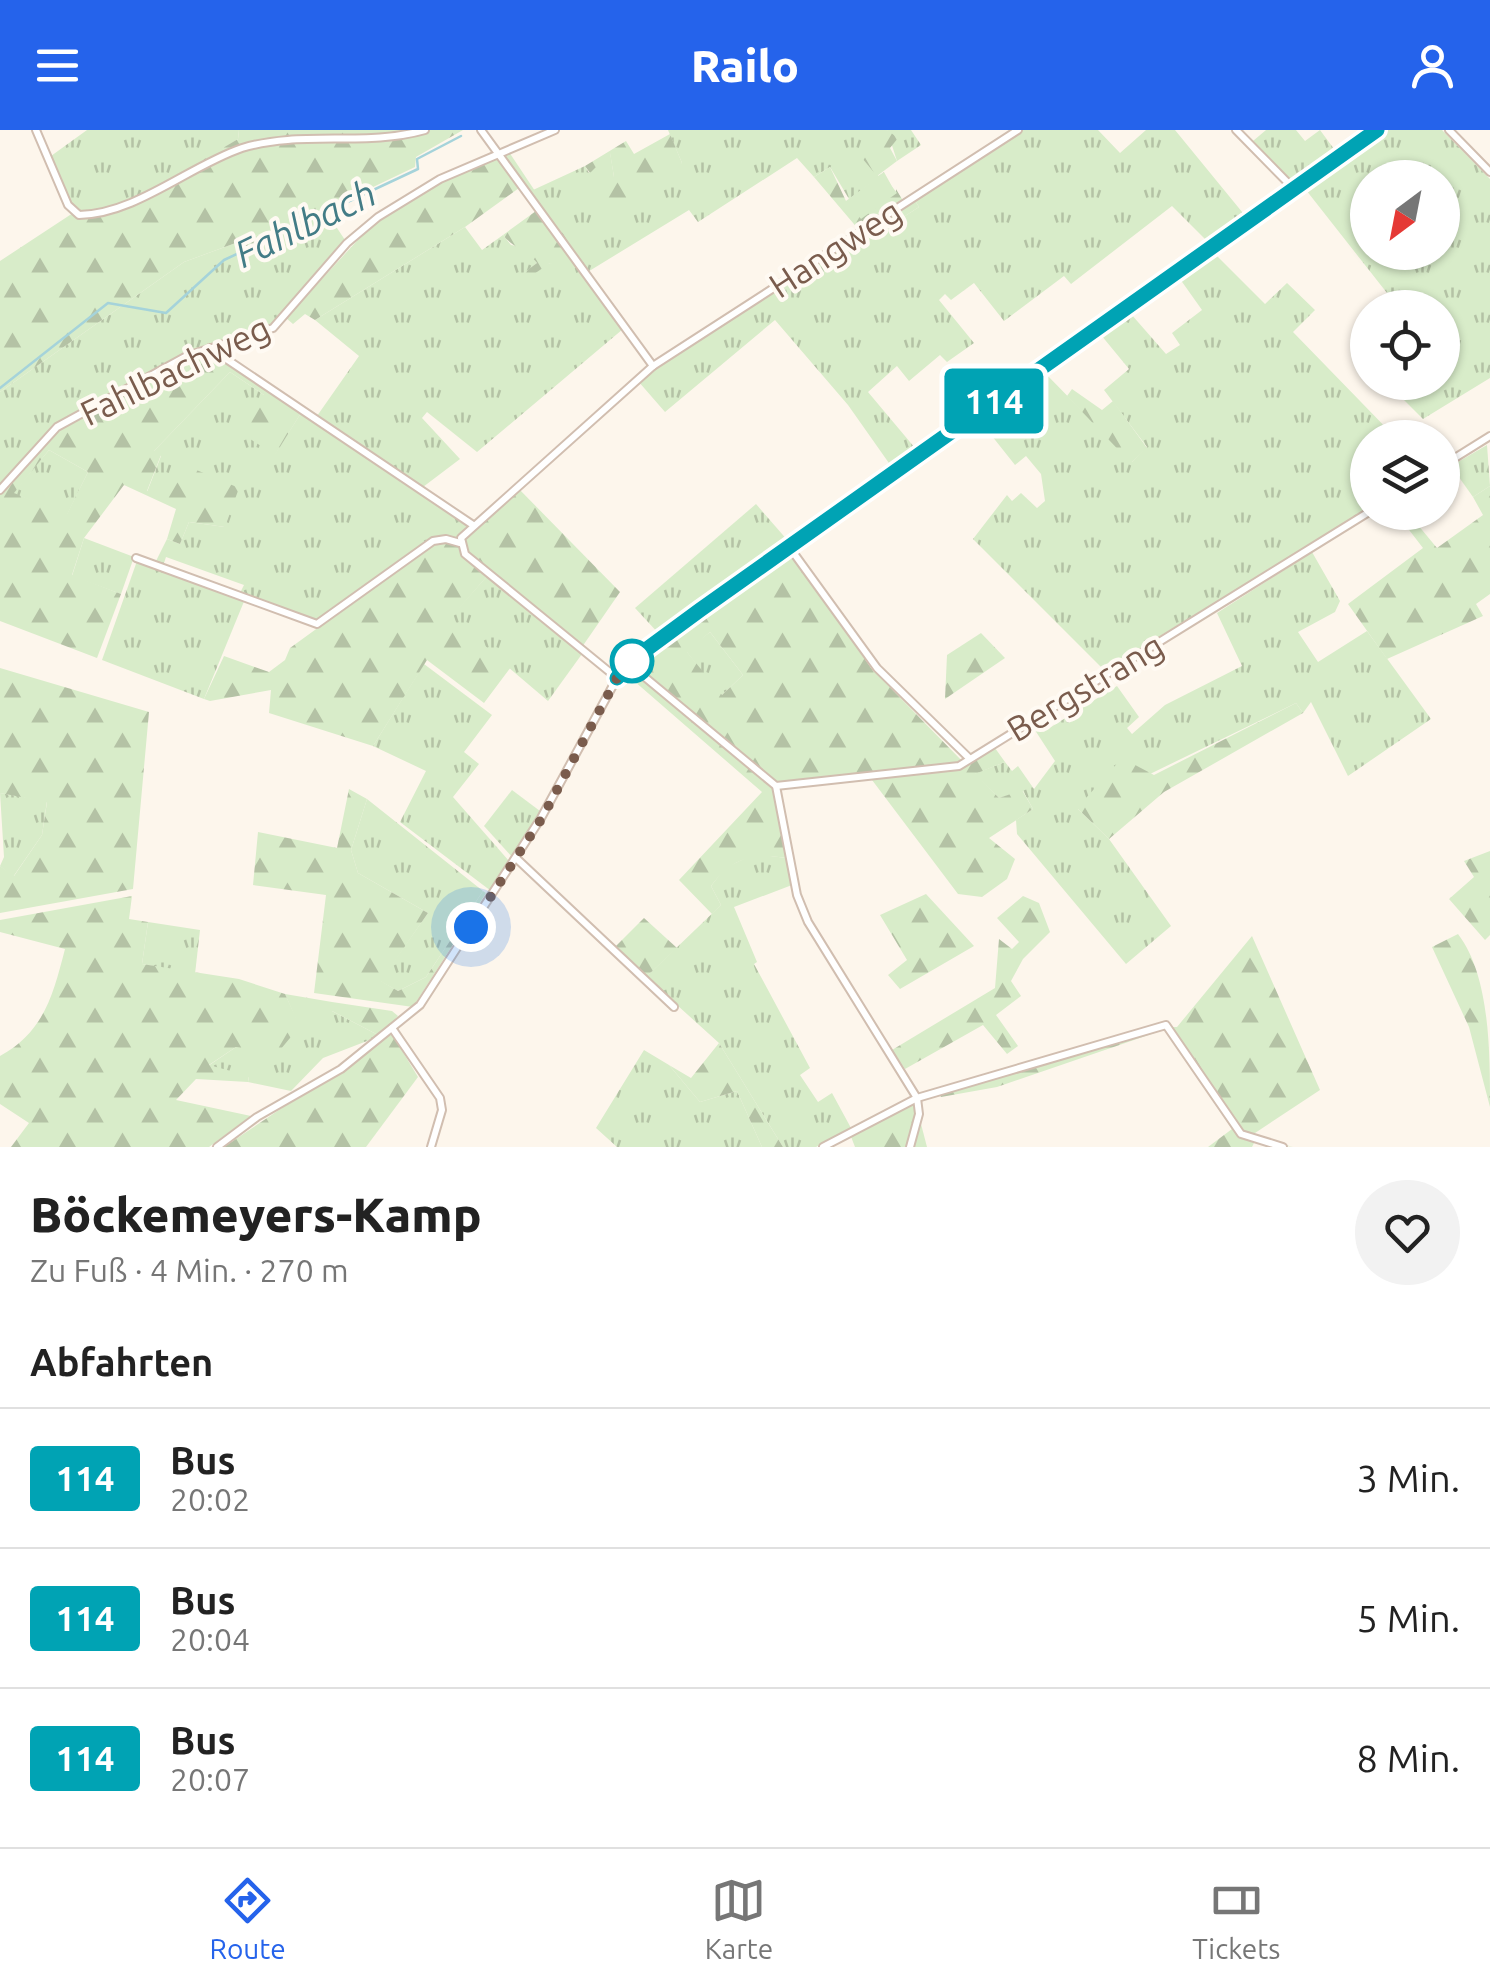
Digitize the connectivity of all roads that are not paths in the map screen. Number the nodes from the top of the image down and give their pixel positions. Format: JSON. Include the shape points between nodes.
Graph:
{"nodes":[{"id":1,"x":36,"y":130,"type":"edge"},
{"id":2,"x":424,"y":130,"type":"edge"},
{"id":3,"x":481,"y":130,"type":"edge"},
{"id":4,"x":554,"y":130,"type":"edge"},
{"id":5,"x":1018,"y":130,"type":"edge"},
{"id":6,"x":1236,"y":130,"type":"edge"},
{"id":7,"x":1377,"y":130,"type":"edge"},
{"id":8,"x":1450,"y":130,"type":"edge"},
{"id":9,"x":496,"y":154,"type":"junction"},
{"id":10,"x":1490,"y":172,"type":"edge"},
{"id":11,"x":1293,"y":188,"type":"junction"},
{"id":12,"x":208,"y":348,"type":"junction"},
{"id":13,"x":653,"y":366,"type":"junction"},
{"id":14,"x":1490,"y":436,"type":"edge"},
{"id":15,"x":1460,"y":455,"type":"edge"},
{"id":16,"x":0,"y":490,"type":"edge"},
{"id":17,"x":1350,"y":524,"type":"edge"},
{"id":18,"x":473,"y":525,"type":"junction"},
{"id":19,"x":460,"y":544,"type":"junction"},
{"id":20,"x":790,"y":548,"type":"junction"},
{"id":21,"x":136,"y":558,"type":"dead end"},
{"id":22,"x":629,"y":664,"type":"junction"},
{"id":23,"x":617,"y":678,"type":"junction"},
{"id":24,"x":969,"y":758,"type":"junction"},
{"id":25,"x":776,"y":786,"type":"junction"},
{"id":26,"x":516,"y":858,"type":"junction"},
{"id":27,"x":674,"y":1007,"type":"dead end"},
{"id":28,"x":392,"y":1028,"type":"junction"},
{"id":29,"x":917,"y":1098,"type":"junction"},
{"id":30,"x":217,"y":1147,"type":"edge"},
{"id":31,"x":431,"y":1147,"type":"edge"},
{"id":32,"x":823,"y":1147,"type":"edge"},
{"id":33,"x":910,"y":1147,"type":"edge"},
{"id":34,"x":1283,"y":1147,"type":"edge"}],
"edges":[{"from":1,"to":2,"type":"street","via":[[73,211],[92,215],[244,147]]},
{"from":3,"to":9,"type":"street"},
{"from":4,"to":9,"type":"street","name":"Fahlbachweg"},
{"from":5,"to":13,"type":"street","name":"Hangweg"},
{"from":6,"to":11,"type":"street"},
{"from":7,"to":11,"type":"street"},
{"from":8,"to":10,"type":"street"},
{"from":9,"to":12,"type":"street","name":"Fahlbachweg","via":[[378,216],[273,328]]},
{"from":9,"to":13,"type":"street"},
{"from":11,"to":20,"type":"street"},
{"from":12,"to":16,"type":"street","name":"Fahlbachweg","via":[[57,427]]},
{"from":12,"to":18,"type":"street"},
{"from":13,"to":18,"type":"street","name":"Hangweg"},
{"from":14,"to":15,"type":"street"},
{"from":17,"to":24,"type":"street","name":"Bergstrang"},
{"from":18,"to":19,"type":"street","name":"Hangweg"},
{"from":19,"to":21,"type":"street","via":[[433,541],[317,624]]},
{"from":19,"to":23,"type":"street"},
{"from":20,"to":22,"type":"street"},
{"from":20,"to":24,"type":"street","via":[[877,668]]},
{"from":22,"to":23,"type":"street"},
{"from":22,"to":25,"type":"street"},
{"from":23,"to":26,"type":"street"},
{"from":24,"to":25,"type":"street","name":"Bergstrang","via":[[948,770]]},
{"from":25,"to":29,"type":"street","via":[[808,922]]},
{"from":26,"to":27,"type":"street"},
{"from":26,"to":28,"type":"street","via":[[430,992]]},
{"from":28,"to":30,"type":"street"},
{"from":28,"to":31,"type":"street","via":[[440,1098]]},
{"from":29,"to":32,"type":"street"},
{"from":29,"to":33,"type":"street"},
{"from":29,"to":34,"type":"street","via":[[1166,1025],[1241,1134]]}]}
